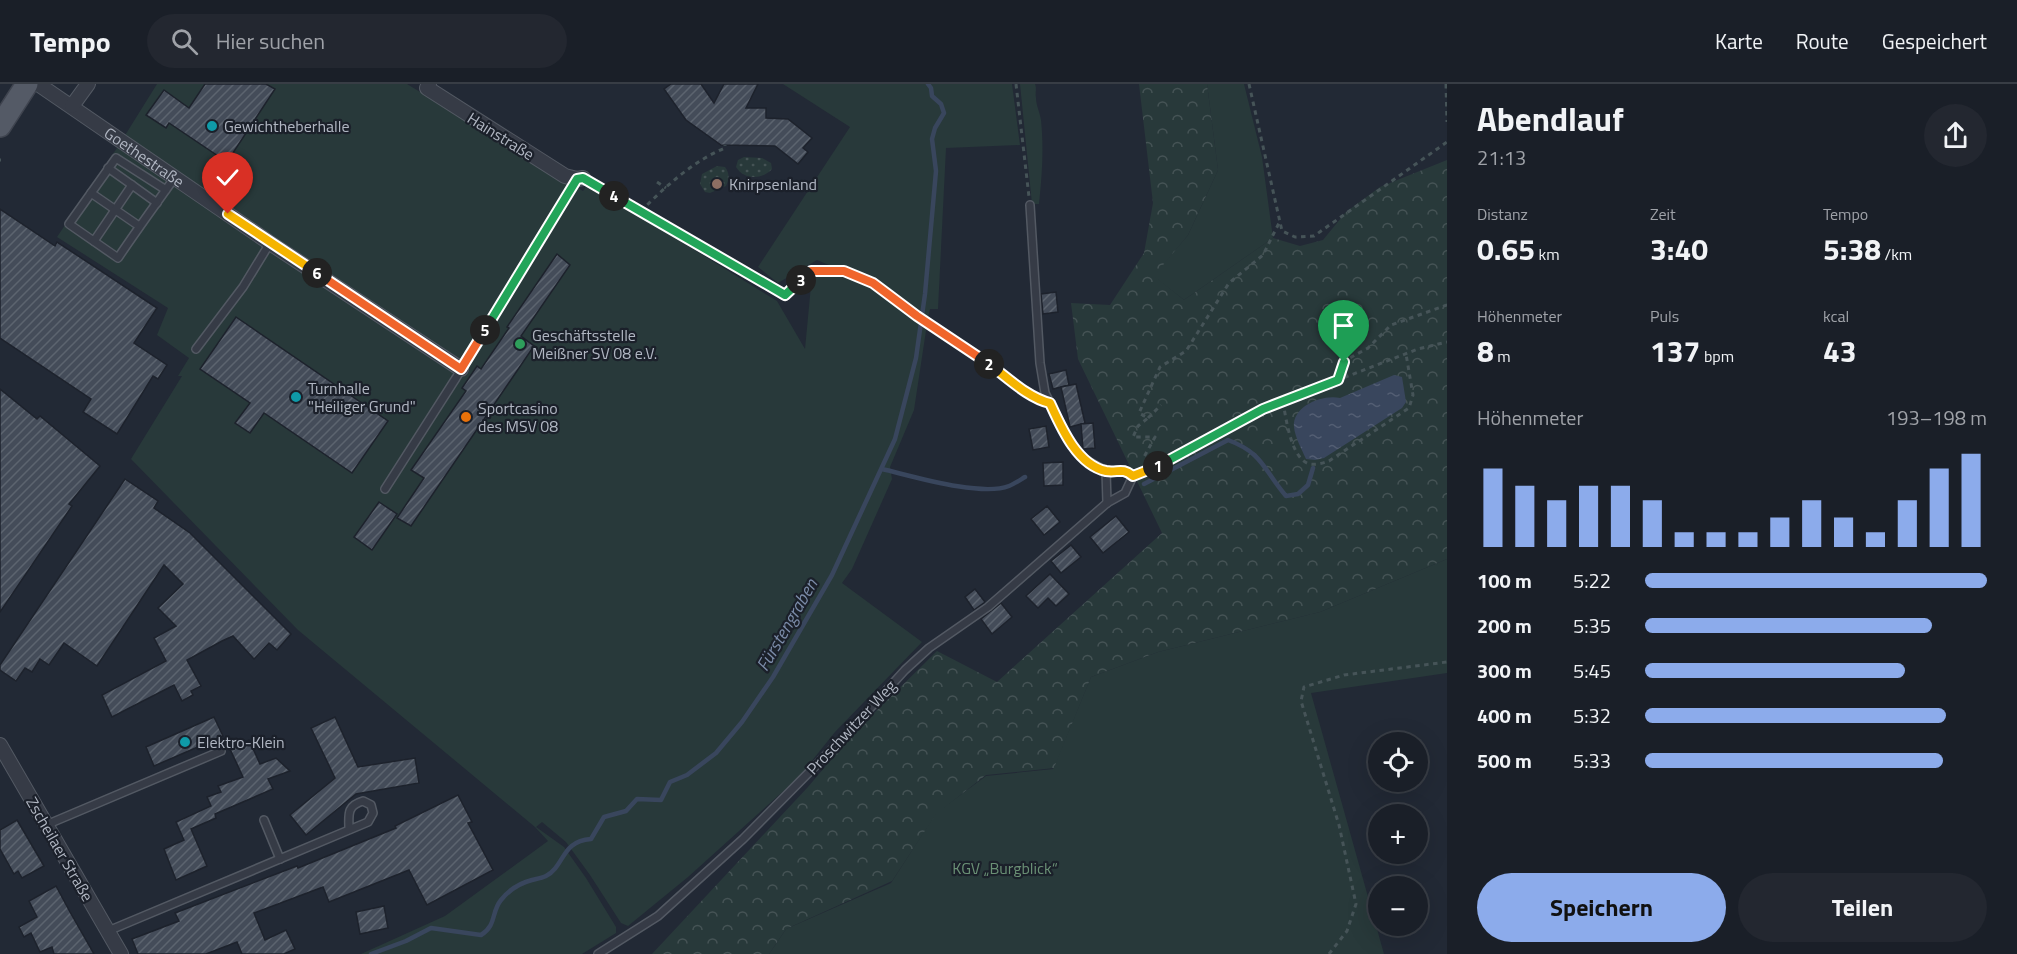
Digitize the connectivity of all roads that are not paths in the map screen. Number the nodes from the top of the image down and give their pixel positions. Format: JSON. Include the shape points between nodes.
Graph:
{"nodes":[{"id":1,"x":27,"y":84,"type":"edge"},
{"id":2,"x":38,"y":84,"type":"edge"},
{"id":3,"x":88,"y":84,"type":"edge"},
{"id":4,"x":429,"y":84,"type":"edge"},
{"id":5,"x":72,"y":106,"type":"junction"},
{"id":6,"x":0,"y":126,"type":"edge"},
{"id":7,"x":108,"y":168,"type":"junction"},
{"id":8,"x":175,"y":177,"type":"junction"},
{"id":9,"x":580,"y":178,"type":"joint"},
{"id":10,"x":132,"y":185,"type":"junction"},
{"id":11,"x":166,"y":190,"type":"junction"},
{"id":12,"x":91,"y":193,"type":"junction"},
{"id":13,"x":157,"y":203,"type":"junction"},
{"id":14,"x":1030,"y":205,"type":"road end"},
{"id":15,"x":116,"y":210,"type":"junction"},
{"id":16,"x":140,"y":226,"type":"junction"},
{"id":17,"x":94,"y":241,"type":"junction"},
{"id":18,"x":270,"y":243,"type":"junction"},
{"id":19,"x":196,"y":350,"type":"dead end"},
{"id":20,"x":461,"y":369,"type":"junction"},
{"id":21,"x":1106,"y":471,"type":"junction"},
{"id":22,"x":386,"y":489,"type":"dead end"},
{"id":23,"x":1107,"y":503,"type":"junction"},
{"id":24,"x":0,"y":745,"type":"edge"},
{"id":25,"x":221,"y":751,"type":"dead end"},
{"id":26,"x":264,"y":820,"type":"dead end"},
{"id":27,"x":46,"y":825,"type":"junction"},
{"id":28,"x":349,"y":830,"type":"junction"},
{"id":29,"x":280,"y":859,"type":"junction"},
{"id":30,"x":108,"y":931,"type":"junction"},
{"id":31,"x":121,"y":954,"type":"edge"},
{"id":32,"x":598,"y":954,"type":"edge"}],
"edges":[{"from":1,"to":6,"type":"main road"},
{"from":2,"to":5,"type":"street","name":"Goethestraße"},
{"from":3,"to":5,"type":"street"},
{"from":4,"to":9,"type":"street","name":"Hainstraße","via":[[427,88],[565,176]]},
{"from":5,"to":8,"type":"street","name":"Goethestraße"},
{"from":7,"to":10,"type":"lane"},
{"from":7,"to":11,"type":"lane","via":[[116,158]]},
{"from":7,"to":12,"type":"lane"},
{"from":8,"to":11,"type":"lane"},
{"from":8,"to":18,"type":"street","name":"Goethestraße"},
{"from":9,"to":20,"type":"lane"},
{"from":10,"to":13,"type":"lane"},
{"from":10,"to":15,"type":"lane"},
{"from":11,"to":13,"type":"lane"},
{"from":12,"to":15,"type":"lane"},
{"from":12,"to":17,"type":"lane","via":[[69,224]]},
{"from":13,"to":16,"type":"lane"},
{"from":14,"to":21,"type":"lane","via":[[1042,381],[1072,446],[1084,459]]},
{"from":15,"to":16,"type":"lane"},
{"from":15,"to":17,"type":"lane"},
{"from":16,"to":17,"type":"lane","via":[[118,258]]},
{"from":18,"to":19,"type":"lane"},
{"from":18,"to":20,"type":"street","name":"Goethestraße"},
{"from":20,"to":22,"type":"lane"},
{"from":21,"to":23,"type":"lane"},
{"from":21,"to":23,"type":"lane","name":"Proschwitzer Weg","via":[[1126,471],[1133,476],[1125,493]]},
{"from":23,"to":32,"type":"lane","name":"Proschwitzer Weg","via":[[987,607],[905,670],[743,839],[658,916]]},
{"from":24,"to":27,"type":"street","name":"Zscheilaer Straße"},
{"from":25,"to":27,"type":"lane"},
{"from":26,"to":29,"type":"lane"},
{"from":27,"to":30,"type":"street","name":"Zscheilaer Straße"},
{"from":28,"to":28,"type":"lane","via":[[368,822],[373,813],[371,806],[363,801],[354,804],[349,810]]},
{"from":28,"to":29,"type":"lane"},
{"from":29,"to":30,"type":"lane"},
{"from":30,"to":31,"type":"street","name":"Zscheilaer Straße"}]}
